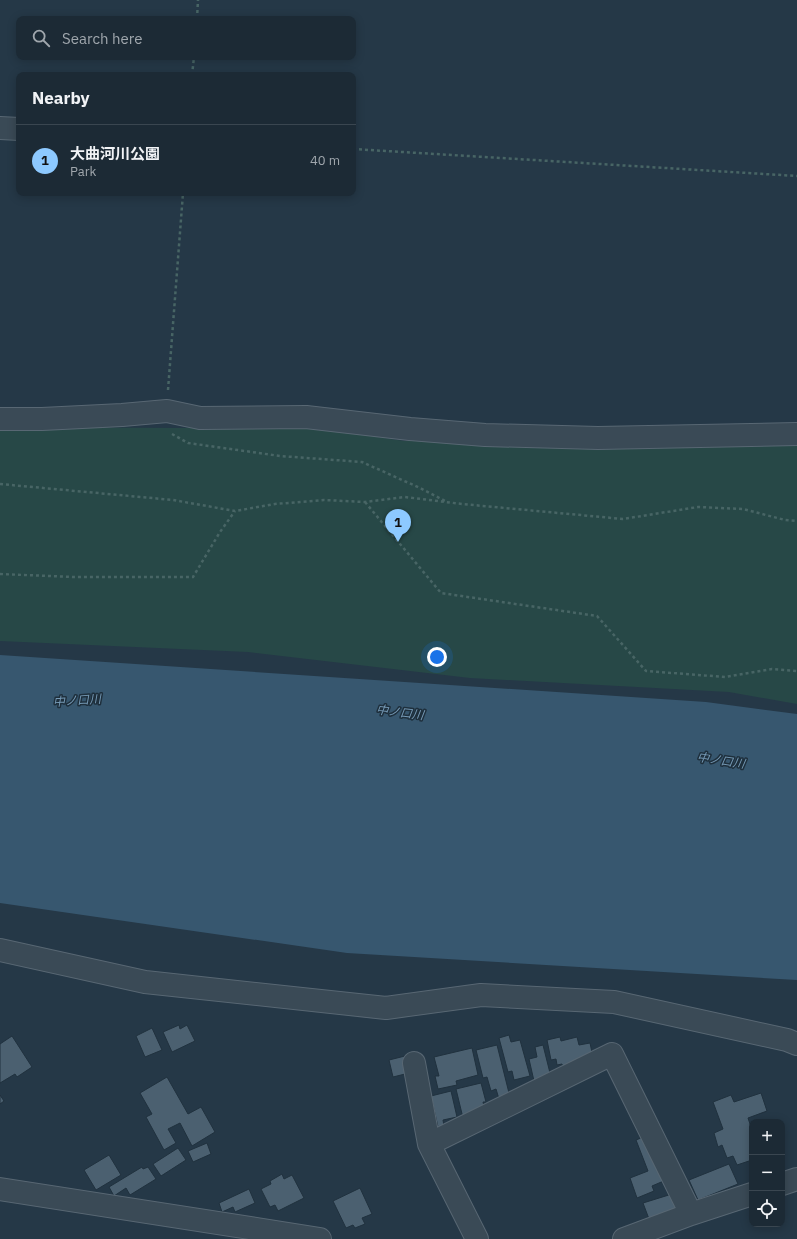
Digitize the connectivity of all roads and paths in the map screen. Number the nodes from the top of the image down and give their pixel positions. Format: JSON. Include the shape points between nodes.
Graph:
{"nodes":[{"id":1,"x":198,"y":0,"type":"edge"},
{"id":2,"x":197,"y":16,"type":"edge"},
{"id":3,"x":194,"y":60,"type":"edge"},
{"id":4,"x":192,"y":72,"type":"edge"},
{"id":5,"x":0,"y":128,"type":"edge"},
{"id":6,"x":16,"y":129,"type":"edge"},
{"id":7,"x":356,"y":149,"type":"edge"},
{"id":8,"x":797,"y":176,"type":"edge"},
{"id":9,"x":183,"y":196,"type":"edge"},
{"id":10,"x":167,"y":411,"type":"junction"},
{"id":11,"x":0,"y":419,"type":"edge"},
{"id":12,"x":797,"y":434,"type":"edge"},
{"id":13,"x":0,"y":484,"type":"edge"},
{"id":14,"x":365,"y":502,"type":"junction"},
{"id":15,"x":449,"y":503,"type":"junction"},
{"id":16,"x":235,"y":511,"type":"junction"},
{"id":17,"x":797,"y":521,"type":"edge"},
{"id":18,"x":0,"y":574,"type":"edge"},
{"id":19,"x":797,"y":671,"type":"edge"},
{"id":20,"x":0,"y":950,"type":"edge"},
{"id":21,"x":797,"y":1044,"type":"edge"},
{"id":22,"x":414,"y":1063,"type":"dead end"},
{"id":23,"x":429,"y":1144,"type":"junction"},
{"id":24,"x":797,"y":1179,"type":"edge"},
{"id":25,"x":785,"y":1183,"type":"edge"},
{"id":26,"x":0,"y":1190,"type":"edge"},
{"id":27,"x":749,"y":1195,"type":"edge"},
{"id":28,"x":691,"y":1214,"type":"junction"},
{"id":29,"x":320,"y":1239,"type":"edge"},
{"id":30,"x":477,"y":1239,"type":"edge"},
{"id":31,"x":624,"y":1239,"type":"edge"}],
"edges":[{"from":1,"to":2,"type":"path"},
{"from":3,"to":4,"type":"path"},
{"from":5,"to":6,"type":"street"},
{"from":7,"to":8,"type":"path"},
{"from":9,"to":10,"type":"path"},
{"from":10,"to":11,"type":"street","via":[[115,416]]},
{"from":10,"to":12,"type":"street","via":[[200,418],[306,417],[485,435],[598,438]]},
{"from":10,"to":15,"type":"path","via":[[172,435],[188,443],[280,456],[362,462]]},
{"from":13,"to":16,"type":"path","via":[[174,500]]},
{"from":14,"to":15,"type":"path","via":[[405,497]]},
{"from":14,"to":16,"type":"path","via":[[324,500],[275,504]]},
{"from":14,"to":19,"type":"path","via":[[441,593],[597,616],[646,671],[725,678],[772,669]]},
{"from":15,"to":17,"type":"path","via":[[623,519],[698,507],[743,509]]},
{"from":16,"to":18,"type":"path","via":[[192,577]]},
{"from":20,"to":21,"type":"street","via":[[145,982],[386,1008],[481,995],[614,1002]]},
{"from":22,"to":23,"type":"street"},
{"from":23,"to":28,"type":"street","via":[[612,1054]]},
{"from":23,"to":30,"type":"street"},
{"from":24,"to":25,"type":"street"},
{"from":26,"to":29,"type":"street"},
{"from":27,"to":28,"type":"street"},
{"from":28,"to":31,"type":"street"}]}
